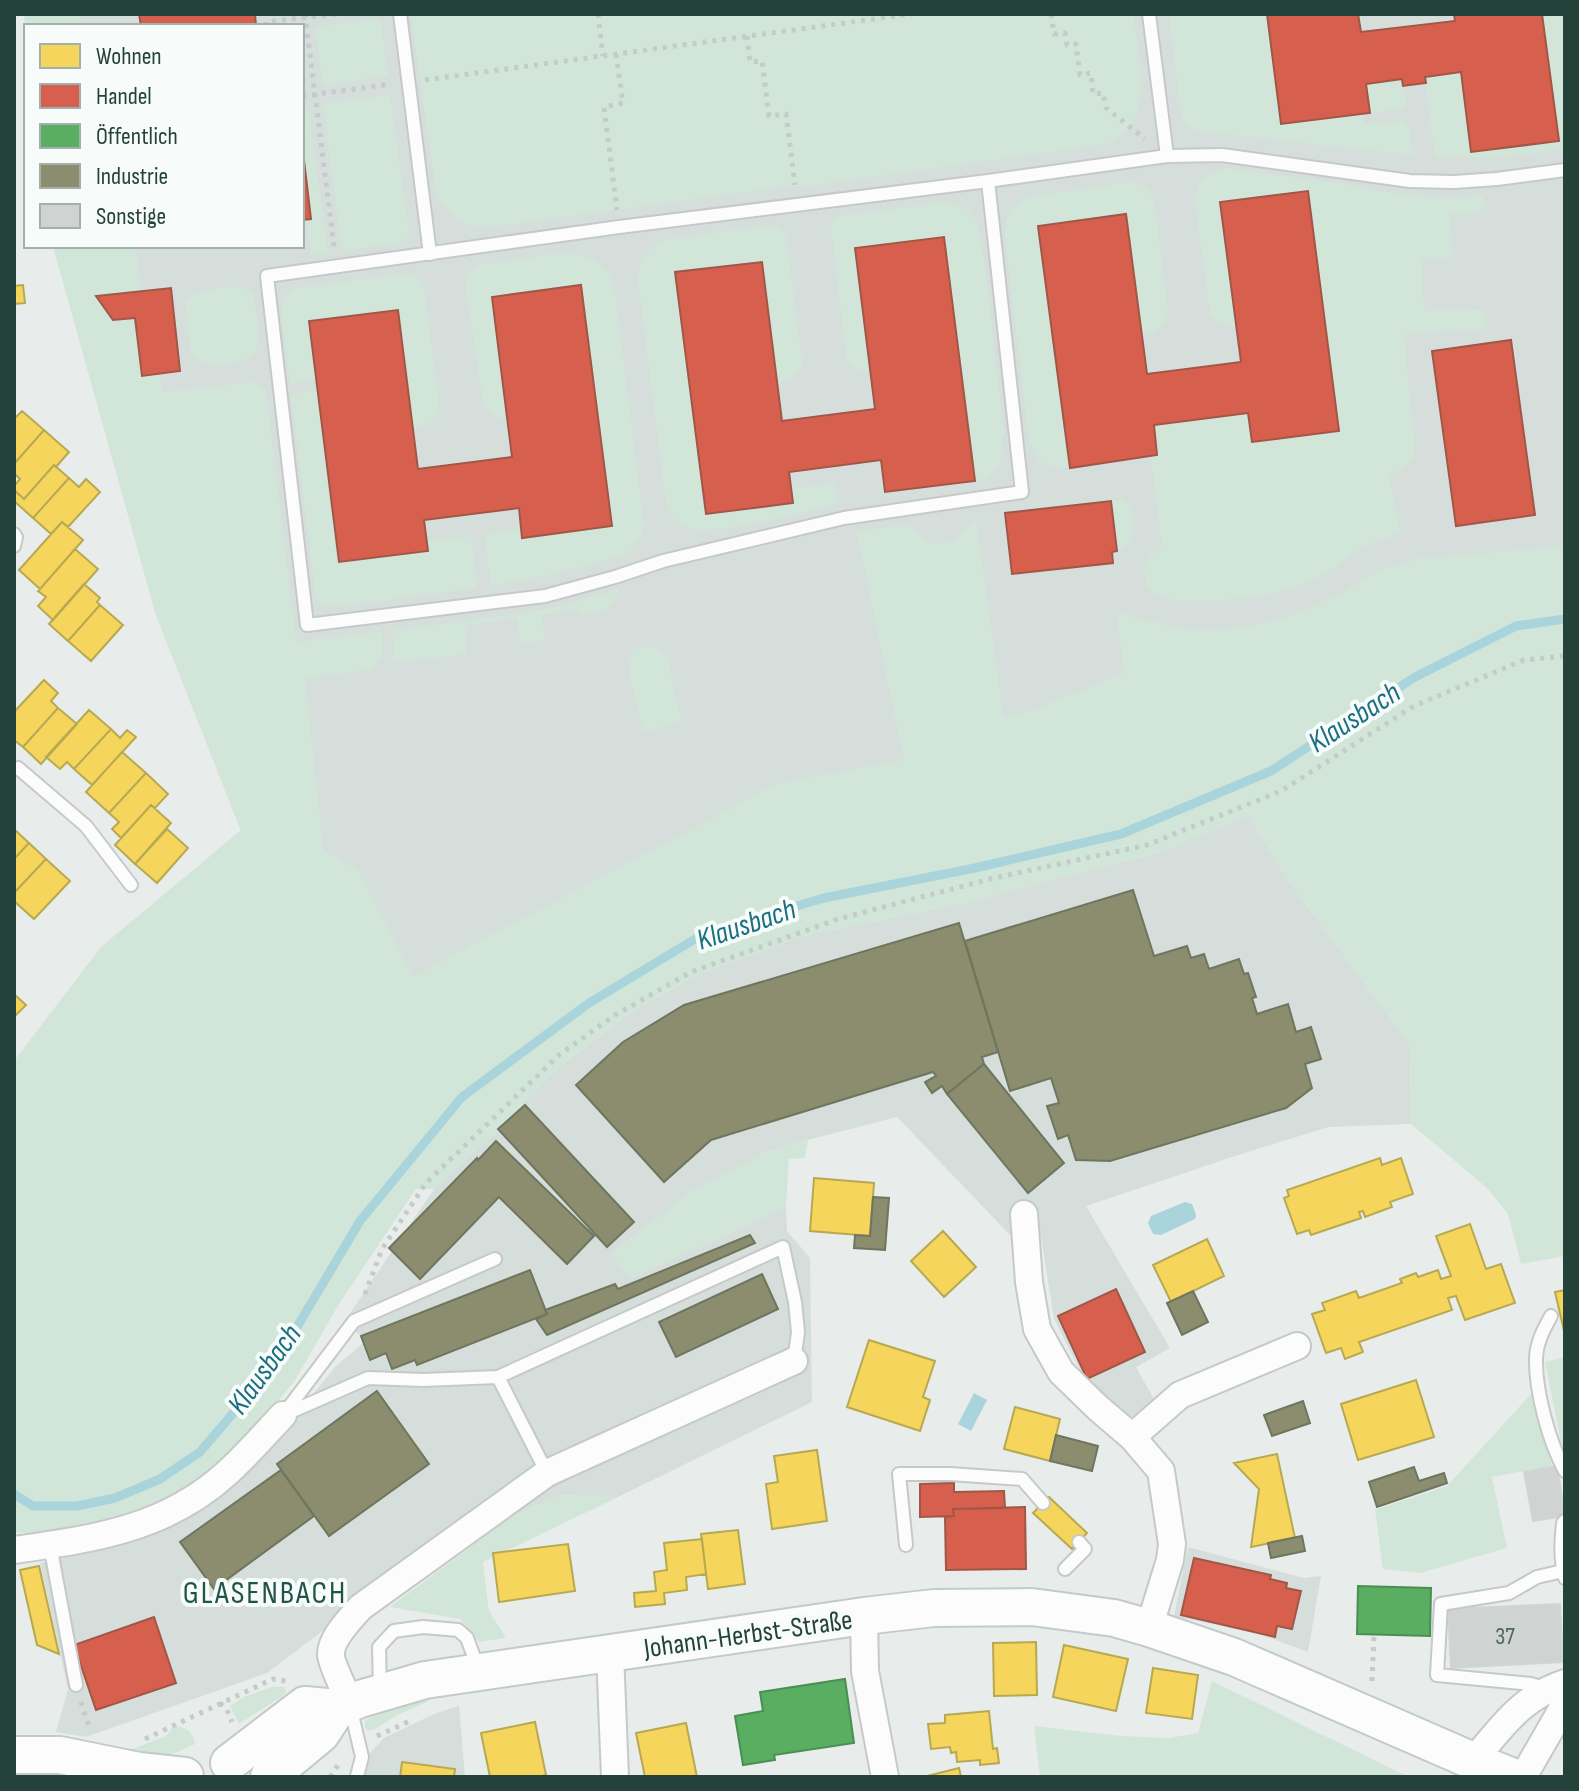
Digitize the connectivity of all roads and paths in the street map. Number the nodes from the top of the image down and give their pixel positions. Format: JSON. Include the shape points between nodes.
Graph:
{"nodes":[{"id":1,"x":336,"y":14,"type":"edge"},
{"id":2,"x":400,"y":14,"type":"edge"},
{"id":3,"x":598,"y":14,"type":"edge"},
{"id":4,"x":831,"y":14,"type":"edge"},
{"id":5,"x":911,"y":14,"type":"edge"},
{"id":6,"x":1051,"y":14,"type":"edge"},
{"id":7,"x":1149,"y":14,"type":"edge"},
{"id":8,"x":305,"y":16,"type":"edge"},
{"id":9,"x":266,"y":24,"type":"edge"},
{"id":10,"x":833,"y":24,"type":"junction"},
{"id":11,"x":747,"y":36,"type":"junction"},
{"id":12,"x":616,"y":54,"type":"junction"},
{"id":13,"x":603,"y":56,"type":"junction"},
{"id":14,"x":408,"y":82,"type":"junction"},
{"id":15,"x":315,"y":94,"type":"junction"},
{"id":16,"x":304,"y":96,"type":"edge"},
{"id":17,"x":1167,"y":156,"type":"junction"},
{"id":18,"x":1565,"y":170,"type":"edge"},
{"id":19,"x":988,"y":181,"type":"junction"},
{"id":20,"x":803,"y":205,"type":"junction"},
{"id":21,"x":619,"y":227,"type":"junction"},
{"id":22,"x":430,"y":254,"type":"junction"},
{"id":23,"x":336,"y":267,"type":"junction"},
{"id":24,"x":14,"y":534,"type":"edge"},
{"id":25,"x":14,"y":546,"type":"edge"},
{"id":26,"x":1565,"y":656,"type":"edge"},
{"id":27,"x":14,"y":769,"type":"edge"},
{"id":28,"x":131,"y":885,"type":"dead end"},
{"id":29,"x":1024,"y":1214,"type":"dead end"},
{"id":30,"x":495,"y":1259,"type":"dead end"},
{"id":31,"x":1551,"y":1316,"type":"dead end"},
{"id":32,"x":354,"y":1321,"type":"junction"},
{"id":33,"x":1297,"y":1346,"type":"dead end"},
{"id":34,"x":794,"y":1361,"type":"joint"},
{"id":35,"x":498,"y":1377,"type":"junction"},
{"id":36,"x":283,"y":1415,"type":"junction"},
{"id":37,"x":1132,"y":1437,"type":"junction"},
{"id":38,"x":1565,"y":1471,"type":"edge"},
{"id":39,"x":547,"y":1473,"type":"junction"},
{"id":40,"x":1043,"y":1503,"type":"dead end"},
{"id":41,"x":1565,"y":1521,"type":"edge"},
{"id":42,"x":1079,"y":1542,"type":"dead end"},
{"id":43,"x":50,"y":1545,"type":"junction"},
{"id":44,"x":906,"y":1545,"type":"dead end"},
{"id":45,"x":14,"y":1550,"type":"edge"},
{"id":46,"x":1065,"y":1569,"type":"dead end"},
{"id":47,"x":1564,"y":1575,"type":"edge"},
{"id":48,"x":864,"y":1616,"type":"junction"},
{"id":49,"x":1149,"y":1628,"type":"junction"},
{"id":50,"x":1374,"y":1635,"type":"dead end"},
{"id":51,"x":610,"y":1653,"type":"junction"},
{"id":52,"x":479,"y":1672,"type":"junction"},
{"id":53,"x":1372,"y":1681,"type":"dead end"},
{"id":54,"x":297,"y":1682,"type":"dead end"},
{"id":55,"x":76,"y":1685,"type":"joint"},
{"id":56,"x":1559,"y":1692,"type":"edge"},
{"id":57,"x":356,"y":1701,"type":"junction"},
{"id":58,"x":220,"y":1703,"type":"junction"},
{"id":59,"x":233,"y":1727,"type":"dead end"},
{"id":60,"x":90,"y":1731,"type":"dead end"},
{"id":61,"x":143,"y":1740,"type":"dead end"},
{"id":62,"x":14,"y":1755,"type":"edge"},
{"id":63,"x":1473,"y":1761,"type":"junction"},
{"id":64,"x":240,"y":1770,"type":"edge"},
{"id":65,"x":357,"y":1776,"type":"edge"},
{"id":66,"x":51,"y":1777,"type":"edge"},
{"id":67,"x":184,"y":1777,"type":"edge"},
{"id":68,"x":269,"y":1777,"type":"edge"},
{"id":69,"x":615,"y":1777,"type":"edge"},
{"id":70,"x":885,"y":1777,"type":"edge"},
{"id":71,"x":1513,"y":1777,"type":"edge"},
{"id":72,"x":1523,"y":1777,"type":"edge"}],
"edges":[{"from":1,"to":8,"type":"path"},
{"from":2,"to":14,"type":"lane"},
{"from":3,"to":13,"type":"path"},
{"from":4,"to":10,"type":"path"},
{"from":5,"to":10,"type":"path"},
{"from":6,"to":17,"type":"path","via":[[1054,34],[1065,33],[1067,45],[1076,44],[1080,75],[1091,73],[1093,94],[1103,93],[1106,108]]},
{"from":7,"to":17,"type":"lane"},
{"from":8,"to":9,"type":"path"},
{"from":8,"to":15,"type":"path"},
{"from":10,"to":11,"type":"path"},
{"from":11,"to":12,"type":"path"},
{"from":11,"to":20,"type":"path","via":[[750,62],[762,61],[769,116],[786,114],[795,187]]},
{"from":12,"to":13,"type":"path"},
{"from":12,"to":21,"type":"path","via":[[623,103],[604,107]]},
{"from":13,"to":14,"type":"path"},
{"from":14,"to":15,"type":"path"},
{"from":14,"to":22,"type":"lane"},
{"from":15,"to":16,"type":"path"},
{"from":15,"to":23,"type":"path"},
{"from":17,"to":18,"type":"lane","via":[[1222,155],[1410,181],[1497,179]]},
{"from":17,"to":19,"type":"lane"},
{"from":19,"to":20,"type":"lane"},
{"from":19,"to":23,"type":"lane","via":[[1022,492],[844,518],[663,561],[545,596],[307,625],[267,276]]},
{"from":20,"to":21,"type":"lane"},
{"from":21,"to":22,"type":"lane"},
{"from":22,"to":23,"type":"lane"},
{"from":24,"to":25,"type":"lane"},
{"from":26,"to":32,"type":"path","via":[[1524,660],[1414,706],[1281,791],[1147,845],[838,919],[691,972],[615,1015],[559,1055],[426,1183],[382,1249]]},
{"from":27,"to":28,"type":"lane","via":[[86,826]]},
{"from":29,"to":37,"type":"street","via":[[1037,1329],[1061,1372]]},
{"from":30,"to":32,"type":"lane"},
{"from":31,"to":38,"type":"lane","via":[[1536,1357],[1554,1451]]},
{"from":32,"to":36,"type":"lane"},
{"from":33,"to":37,"type":"street","via":[[1180,1395]]},
{"from":34,"to":35,"type":"lane","via":[[798,1332],[783,1247]]},
{"from":34,"to":39,"type":"street"},
{"from":35,"to":36,"type":"lane","via":[[368,1378]]},
{"from":35,"to":39,"type":"lane"},
{"from":36,"to":43,"type":"street","via":[[226,1474],[154,1521]]},
{"from":37,"to":49,"type":"street","via":[[1161,1471],[1172,1544]]},
{"from":39,"to":57,"type":"street","via":[[361,1607],[343,1626],[331,1656]]},
{"from":40,"to":44,"type":"lane","via":[[1022,1479],[899,1474]]},
{"from":41,"to":47,"type":"lane"},
{"from":42,"to":46,"type":"lane","via":[[1085,1549]]},
{"from":43,"to":45,"type":"street"},
{"from":43,"to":55,"type":"lane"},
{"from":47,"to":56,"type":"lane","via":[[1537,1577],[1509,1593],[1441,1604],[1437,1675],[1531,1684]]},
{"from":48,"to":49,"type":"main road","name":"Johann-Herbst-Straße","via":[[934,1608],[1032,1607]]},
{"from":48,"to":51,"type":"main road","name":"Johann-Herbst-Straße"},
{"from":48,"to":70,"type":"street","via":[[865,1671]]},
{"from":49,"to":63,"type":"main road","name":"Johann-Herbst-Straße","via":[[1259,1668]]},
{"from":50,"to":53,"type":"path"},
{"from":51,"to":52,"type":"main road","name":"Johann-Herbst-Straße"},
{"from":51,"to":69,"type":"street"},
{"from":52,"to":57,"type":"main road","name":"Johann-Herbst-Straße","via":[[425,1680]]},
{"from":52,"to":57,"type":"lane","via":[[467,1638],[458,1630],[394,1631],[379,1647]]},
{"from":54,"to":58,"type":"path","via":[[273,1679]]},
{"from":55,"to":60,"type":"path"},
{"from":56,"to":63,"type":"street","via":[[1514,1712]]},
{"from":56,"to":72,"type":"street"},
{"from":57,"to":64,"type":"main road","name":"Johann-Herbst-Straße","via":[[305,1705]]},
{"from":57,"to":65,"type":"lane","via":[[362,1757]]},
{"from":57,"to":68,"type":"main road"},
{"from":58,"to":59,"type":"path"},
{"from":58,"to":61,"type":"path"},
{"from":62,"to":66,"type":"main road"},
{"from":62,"to":67,"type":"main road","via":[[60,1755]]},
{"from":63,"to":71,"type":"main road","name":"Johann-Herbst-Straße"},
{"from":64,"to":67,"type":"main road","via":[[208,1763]]}]}
